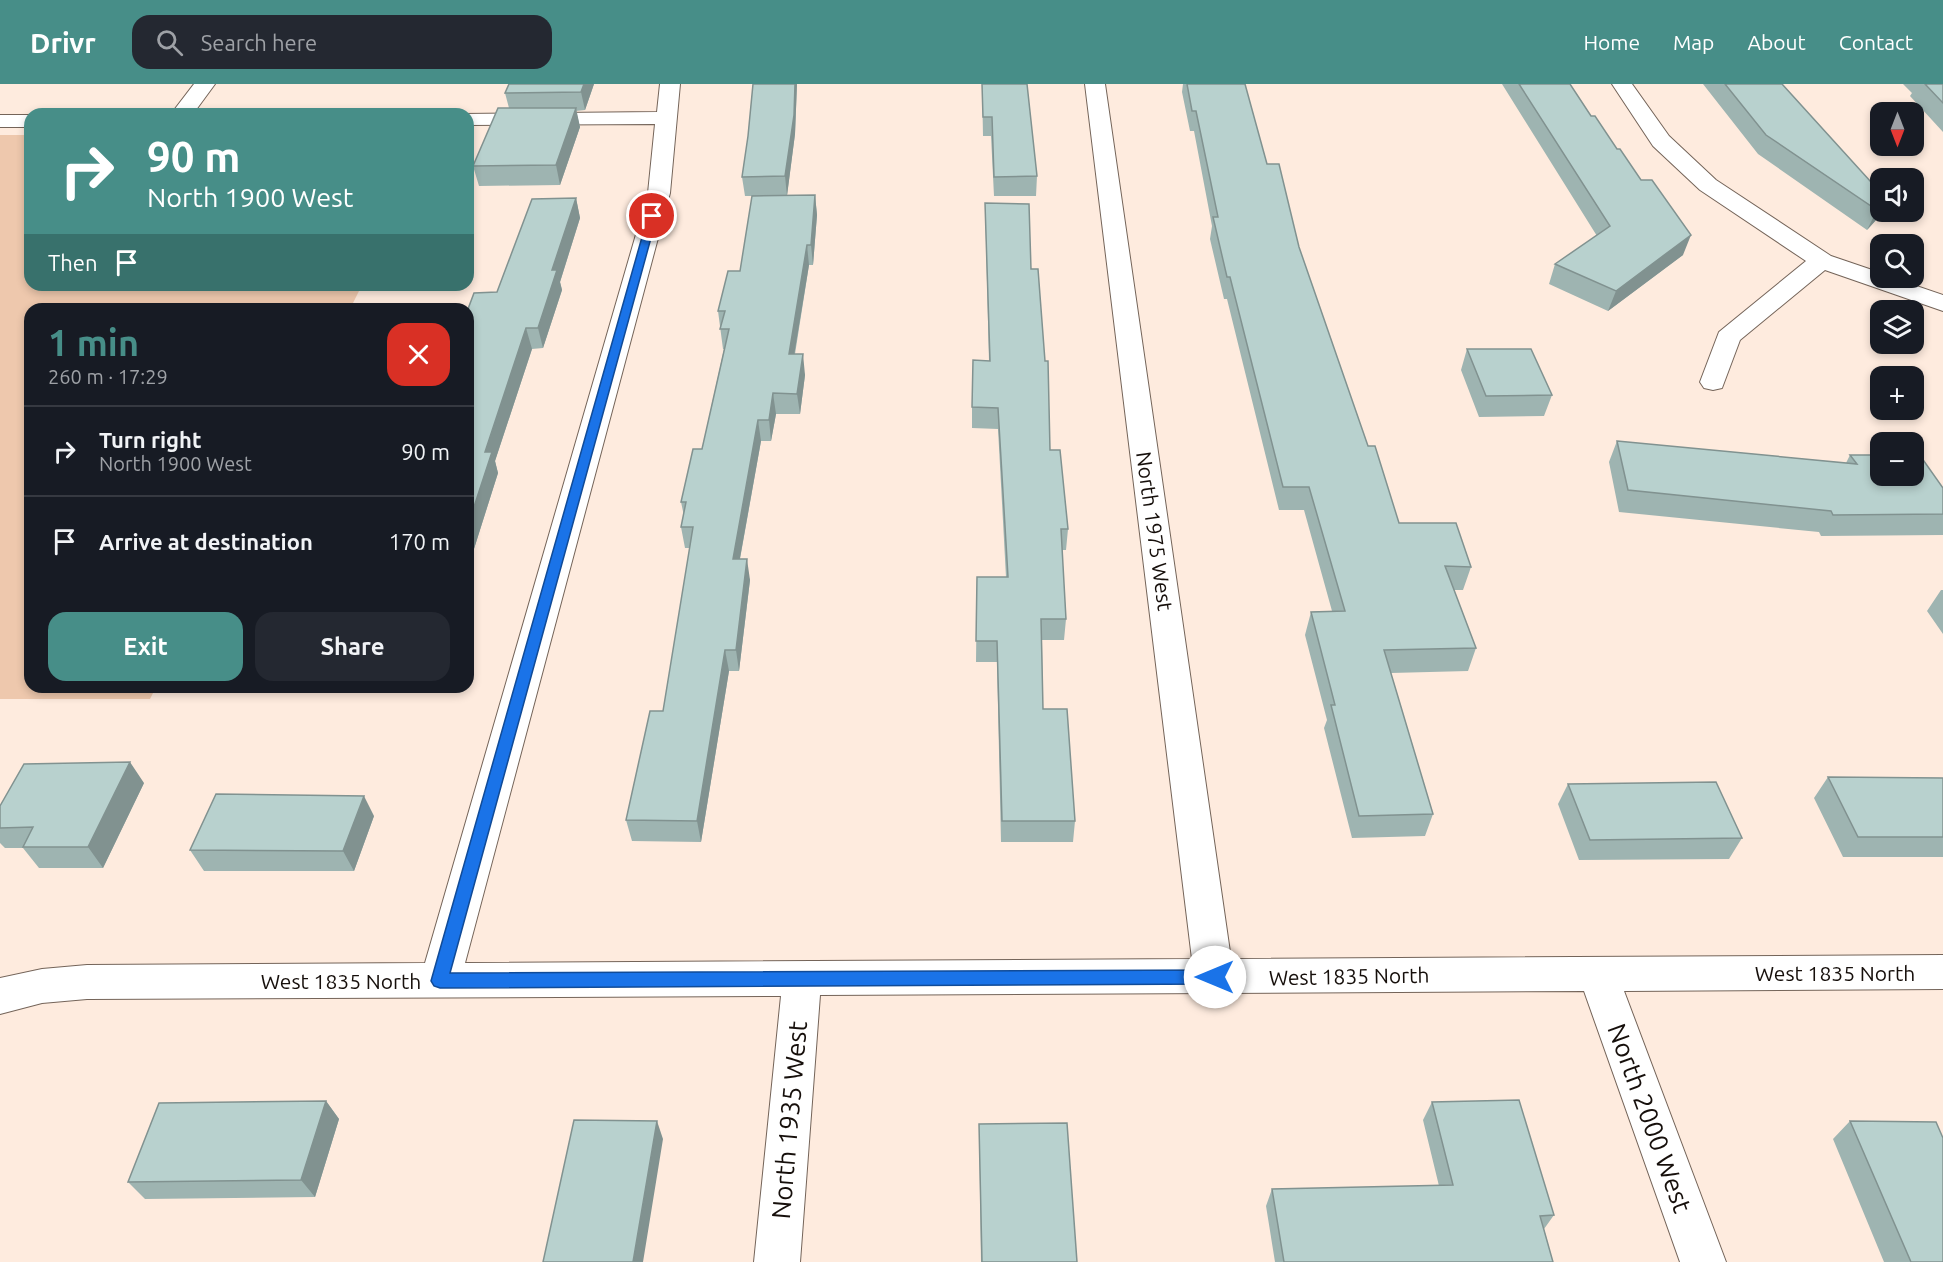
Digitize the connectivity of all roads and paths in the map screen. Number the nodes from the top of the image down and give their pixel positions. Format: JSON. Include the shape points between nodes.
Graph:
{"nodes":[{"id":1,"x":205,"y":84,"type":"edge"},
{"id":2,"x":670,"y":84,"type":"edge"},
{"id":3,"x":1095,"y":84,"type":"edge"},
{"id":4,"x":1622,"y":84,"type":"edge"},
{"id":5,"x":187,"y":108,"type":"edge"},
{"id":6,"x":667,"y":118,"type":"junction"},
{"id":7,"x":474,"y":119,"type":"edge"},
{"id":8,"x":0,"y":121,"type":"edge"},
{"id":9,"x":24,"y":121,"type":"edge"},
{"id":10,"x":1822,"y":261,"type":"junction"},
{"id":11,"x":1943,"y":303,"type":"edge"},
{"id":12,"x":1713,"y":382,"type":"dead end"},
{"id":13,"x":1943,"y":972,"type":"edge"},
{"id":14,"x":1598,"y":974,"type":"junction"},
{"id":15,"x":1215,"y":977,"type":"junction"},
{"id":16,"x":802,"y":979,"type":"junction"},
{"id":17,"x":440,"y":981,"type":"junction"},
{"id":18,"x":0,"y":996,"type":"edge"},
{"id":19,"x":777,"y":1262,"type":"edge"},
{"id":20,"x":1703,"y":1262,"type":"edge"}],
"edges":[{"from":1,"to":5,"type":"street"},
{"from":2,"to":6,"type":"street"},
{"from":3,"to":15,"type":"street","name":"North 1975 West"},
{"from":4,"to":10,"type":"street","via":[[1661,141],[1708,185]]},
{"from":6,"to":7,"type":"street"},
{"from":6,"to":17,"type":"street","via":[[659,193]]},
{"from":8,"to":9,"type":"street"},
{"from":10,"to":11,"type":"street"},
{"from":10,"to":12,"type":"street","via":[[1728,337]]},
{"from":13,"to":14,"type":"street","name":"West 1835 North"},
{"from":14,"to":15,"type":"street","name":"West 1835 North"},
{"from":14,"to":20,"type":"street","name":"North 2000 West"},
{"from":15,"to":16,"type":"street","name":"West 1835 North"},
{"from":16,"to":17,"type":"street","name":"West 1835 North"},
{"from":16,"to":19,"type":"street","name":"North 1935 West"},
{"from":17,"to":18,"type":"street","name":"West 1835 North","via":[[87,981]]}]}
